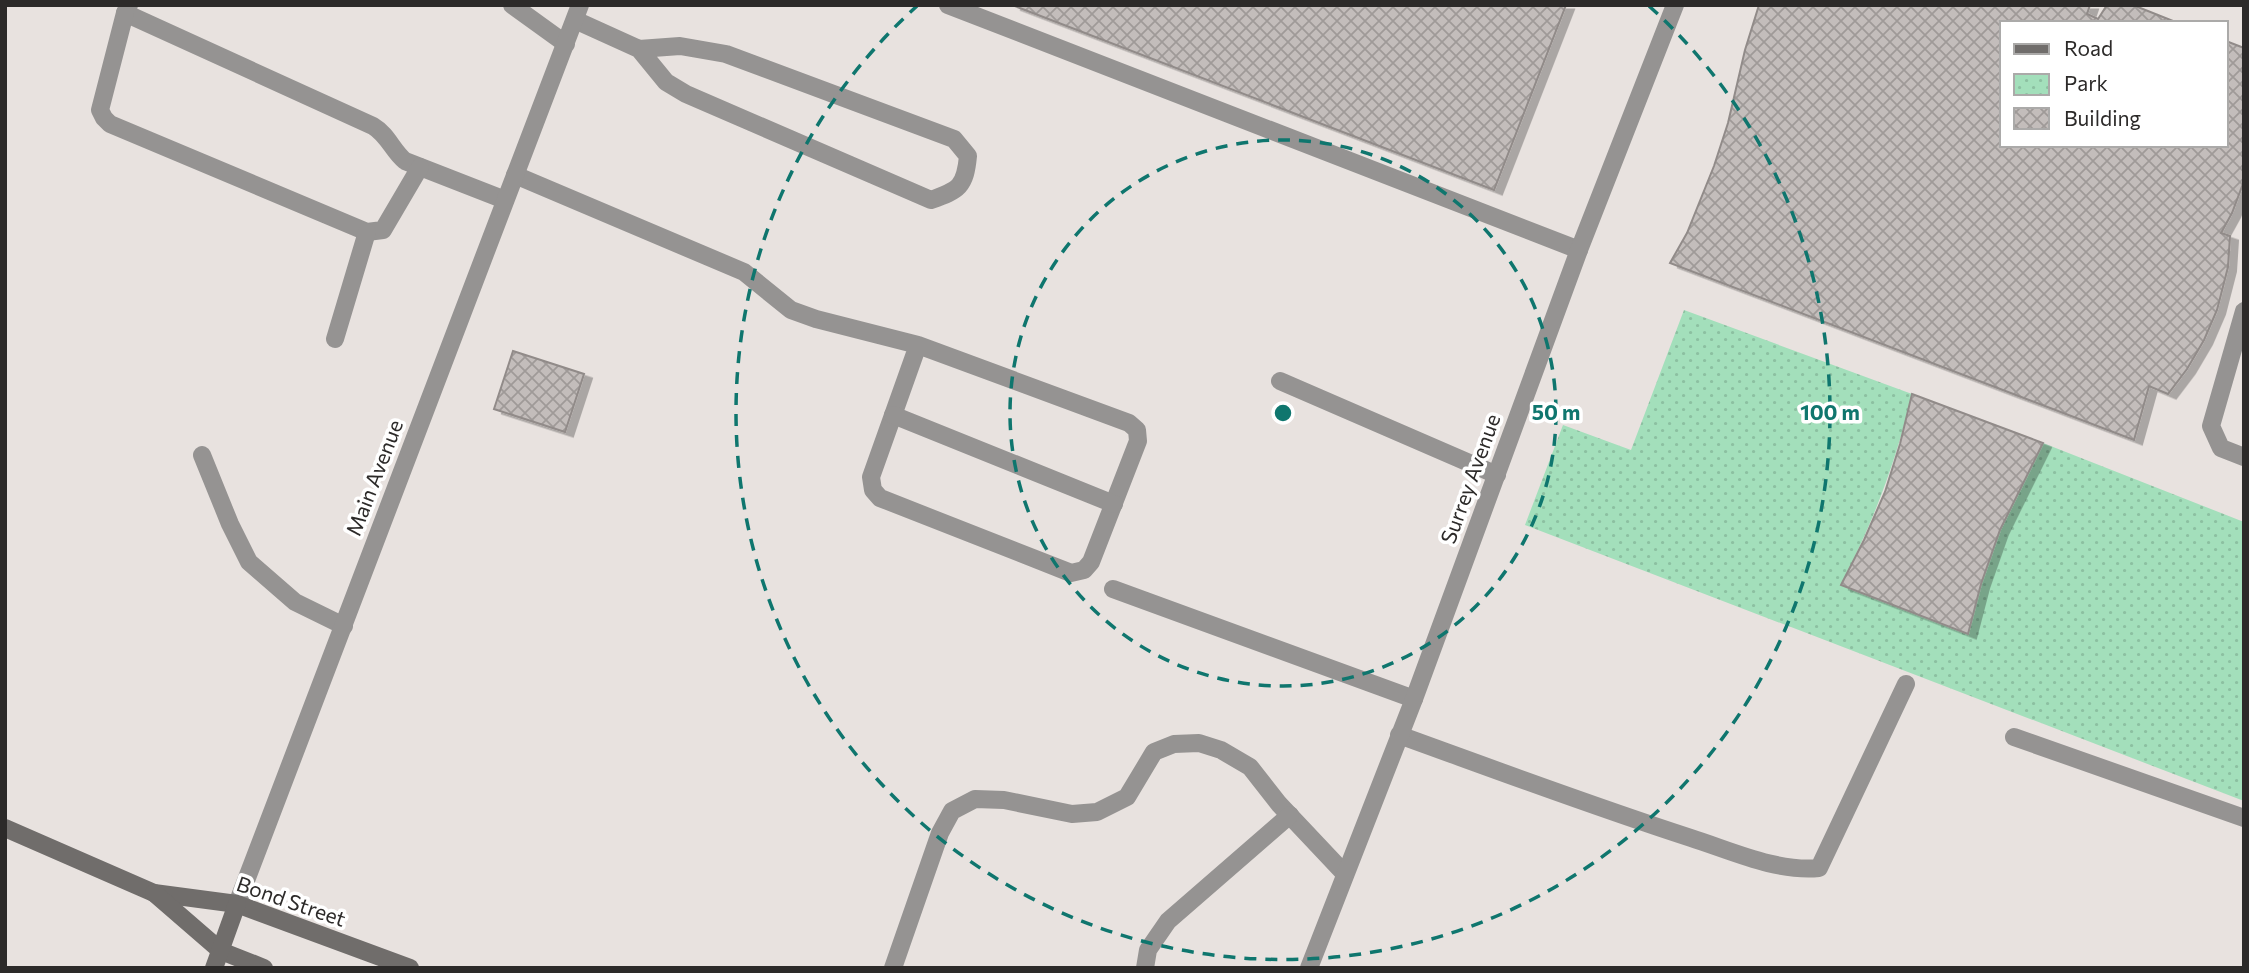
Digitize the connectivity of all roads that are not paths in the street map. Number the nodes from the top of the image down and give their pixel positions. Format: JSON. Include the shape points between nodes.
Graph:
{"nodes":[{"id":1,"x":512,"y":5,"type":"edge"},
{"id":2,"x":948,"y":5,"type":"edge"},
{"id":3,"x":1675,"y":5,"type":"edge"},
{"id":4,"x":127,"y":9,"type":"edge"},
{"id":5,"x":578,"y":13,"type":"edge"},
{"id":6,"x":566,"y":44,"type":"junction"},
{"id":7,"x":639,"y":49,"type":"junction"},
{"id":8,"x":420,"y":167,"type":"junction"},
{"id":9,"x":515,"y":175,"type":"junction"},
{"id":10,"x":505,"y":200,"type":"junction"},
{"id":11,"x":366,"y":232,"type":"junction"},
{"id":12,"x":1579,"y":250,"type":"junction"},
{"id":13,"x":2244,"y":311,"type":"edge"},
{"id":14,"x":335,"y":339,"type":"dead end"},
{"id":15,"x":918,"y":345,"type":"junction"},
{"id":16,"x":2237,"y":363,"type":"edge"},
{"id":17,"x":1280,"y":381,"type":"dead end"},
{"id":18,"x":893,"y":415,"type":"junction"},
{"id":19,"x":202,"y":455,"type":"dead end"},
{"id":20,"x":2244,"y":457,"type":"edge"},
{"id":21,"x":1497,"y":475,"type":"junction"},
{"id":22,"x":1114,"y":504,"type":"junction"},
{"id":23,"x":1113,"y":589,"type":"dead end"},
{"id":24,"x":344,"y":626,"type":"junction"},
{"id":25,"x":1906,"y":684,"type":"dead end"},
{"id":26,"x":1415,"y":699,"type":"junction"},
{"id":27,"x":1399,"y":735,"type":"junction"},
{"id":28,"x":2014,"y":737,"type":"dead end"},
{"id":29,"x":1290,"y":815,"type":"junction"},
{"id":30,"x":2244,"y":818,"type":"edge"},
{"id":31,"x":5,"y":828,"type":"edge"},
{"id":32,"x":1345,"y":874,"type":"junction"},
{"id":33,"x":154,"y":893,"type":"junction"},
{"id":34,"x":237,"y":904,"type":"junction"},
{"id":35,"x":221,"y":951,"type":"junction"},
{"id":36,"x":214,"y":968,"type":"edge"},
{"id":37,"x":264,"y":968,"type":"edge"},
{"id":38,"x":410,"y":968,"type":"edge"},
{"id":39,"x":893,"y":968,"type":"edge"},
{"id":40,"x":1144,"y":968,"type":"edge"},
{"id":41,"x":1309,"y":968,"type":"edge"}],
"edges":[{"from":1,"to":6,"type":"street"},
{"from":2,"to":12,"type":"street"},
{"from":3,"to":12,"type":"street","name":"Surrey Avenue"},
{"from":4,"to":8,"type":"street","via":[[383,131],[396,153]]},
{"from":4,"to":11,"type":"street","via":[[100,110],[110,124]]},
{"from":5,"to":6,"type":"street","name":"Main Avenue"},
{"from":5,"to":7,"type":"street"},
{"from":6,"to":9,"type":"street","name":"Main Avenue"},
{"from":7,"to":7,"type":"street","via":[[680,46],[726,54],[954,139],[968,156],[966,176],[953,192],[931,200],[686,94],[666,82]]},
{"from":8,"to":10,"type":"street"},
{"from":8,"to":11,"type":"street","via":[[383,230]]},
{"from":9,"to":10,"type":"street","name":"Main Avenue"},
{"from":9,"to":15,"type":"street","via":[[744,272],[791,310]]},
{"from":10,"to":24,"type":"street","name":"Main Avenue"},
{"from":11,"to":14,"type":"street"},
{"from":12,"to":21,"type":"street","name":"Surrey Avenue"},
{"from":13,"to":16,"type":"street"},
{"from":15,"to":18,"type":"street"},
{"from":15,"to":22,"type":"street","via":[[1129,423],[1137,430],[1138,440]]},
{"from":16,"to":20,"type":"street","via":[[2211,426],[2221,448]]},
{"from":17,"to":21,"type":"street"},
{"from":18,"to":22,"type":"street"},
{"from":18,"to":22,"type":"street","via":[[871,477],[880,498],[1071,573],[1084,570],[1091,562]]},
{"from":19,"to":24,"type":"street","via":[[249,562],[295,602]]},
{"from":21,"to":26,"type":"street","name":"Surrey Avenue"},
{"from":23,"to":26,"type":"street"},
{"from":24,"to":34,"type":"street","name":"Main Avenue"},
{"from":25,"to":27,"type":"street","via":[[1819,867],[1800,869],[1651,825]]},
{"from":26,"to":27,"type":"street","name":"Surrey Avenue"},
{"from":27,"to":32,"type":"street","name":"Surrey Avenue"},
{"from":28,"to":30,"type":"street"},
{"from":29,"to":32,"type":"street"},
{"from":29,"to":39,"type":"street","via":[[1250,767],[1199,743],[1174,744],[1154,752],[1127,797],[1097,812],[1072,814],[975,799],[953,811],[940,833]]},
{"from":29,"to":40,"type":"street","via":[[1168,920],[1148,950]]},
{"from":31,"to":33,"type":"street","name":"Bond Street"},
{"from":32,"to":41,"type":"street","name":"Surrey Avenue"},
{"from":33,"to":34,"type":"street","name":"Bond Street"},
{"from":33,"to":35,"type":"street","name":"Bond Street"},
{"from":34,"to":35,"type":"street","name":"Main Avenue"},
{"from":34,"to":38,"type":"street","name":"Bond Street"},
{"from":35,"to":36,"type":"street","name":"Main Avenue"},
{"from":35,"to":37,"type":"street","name":"Bond Street"}]}
